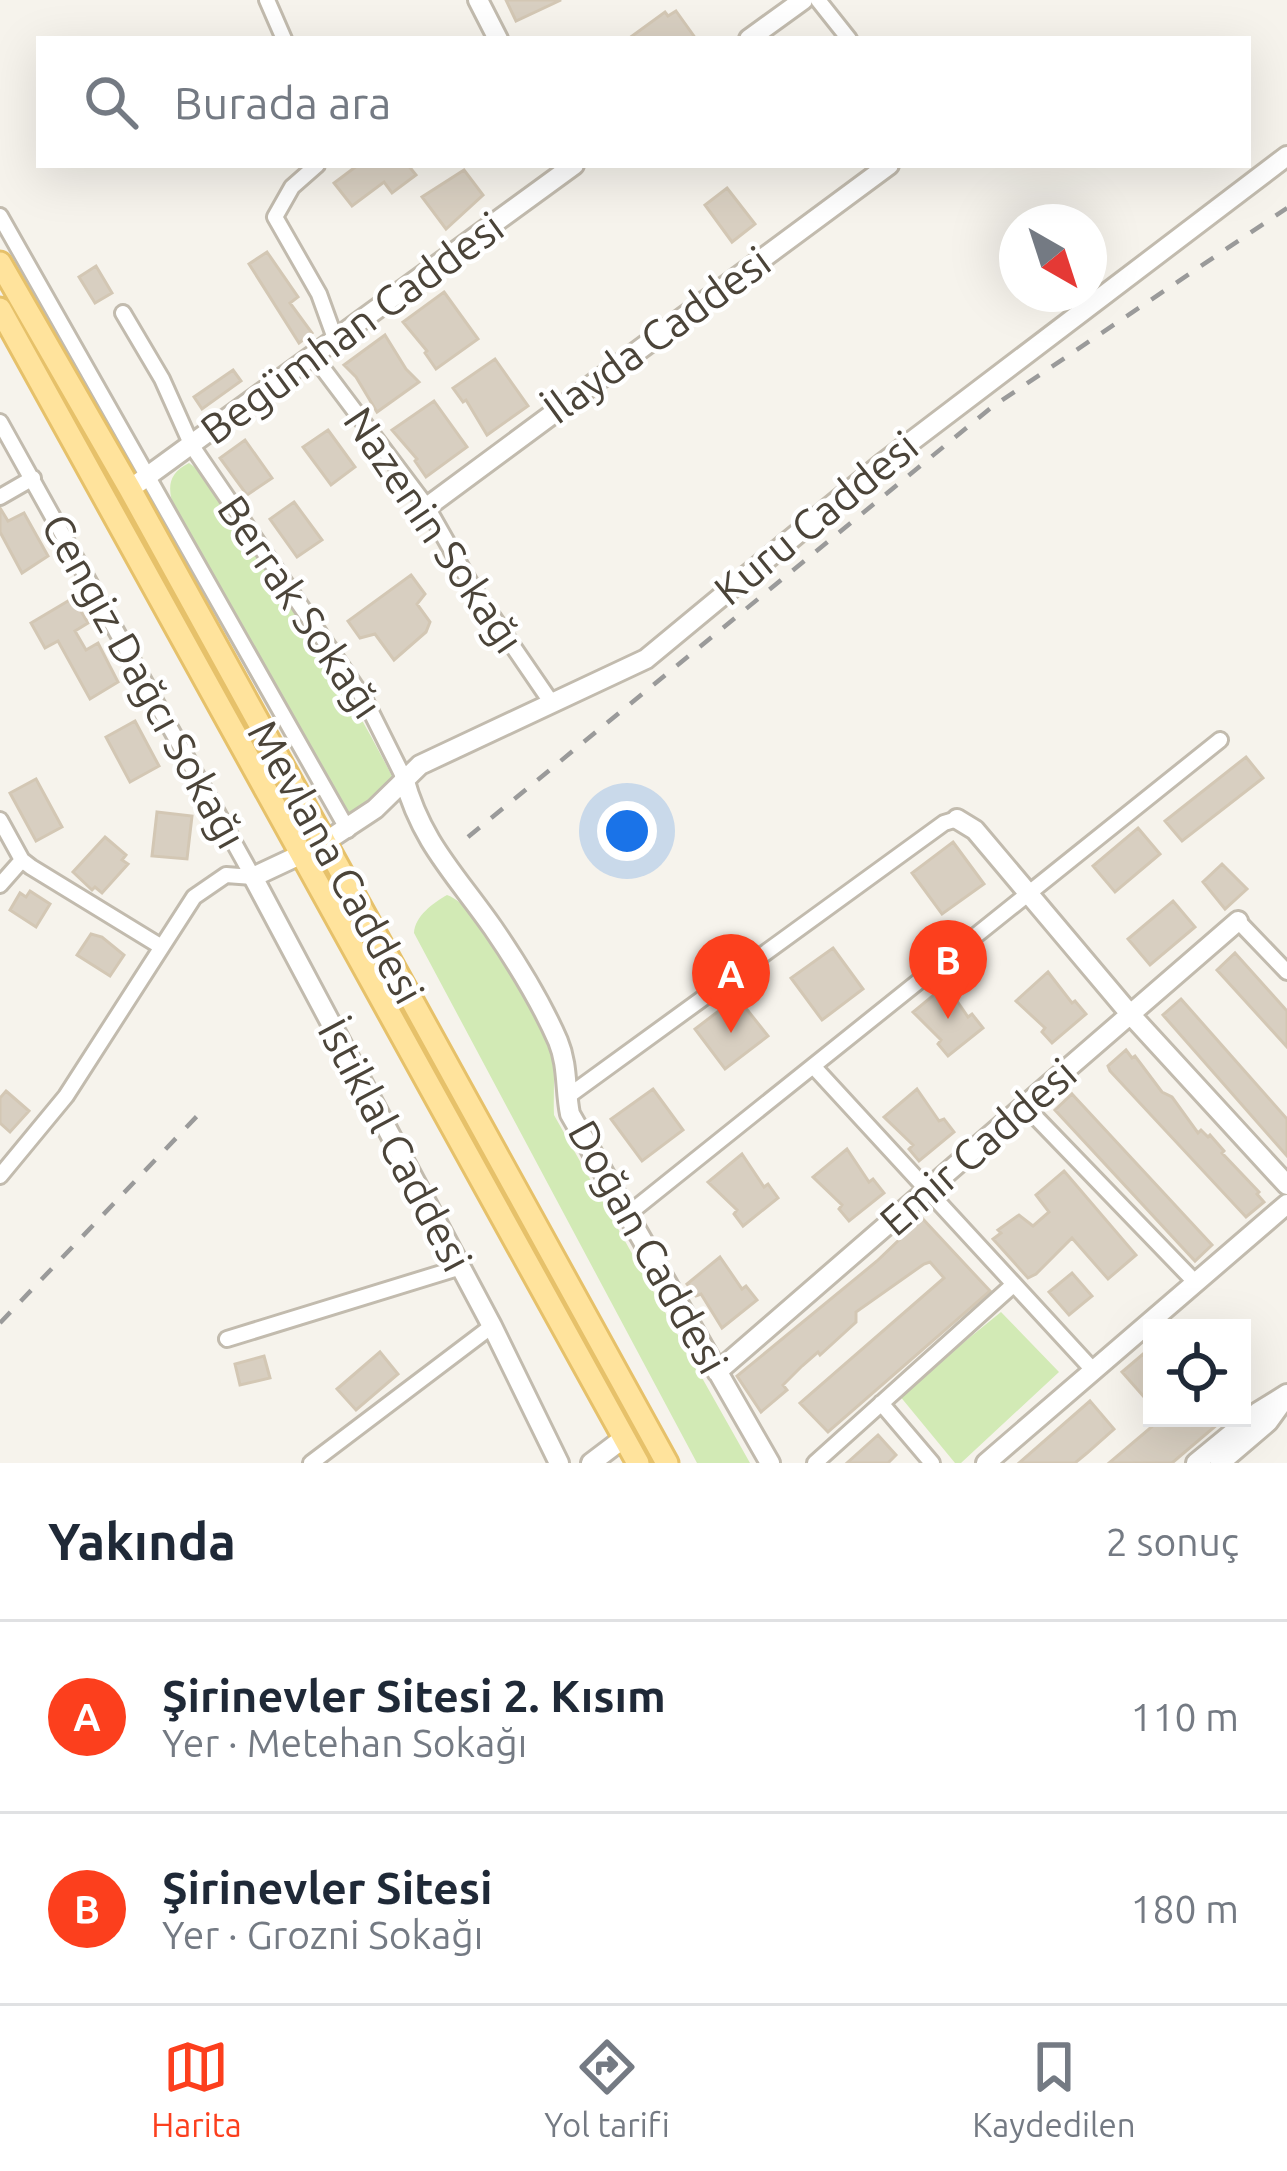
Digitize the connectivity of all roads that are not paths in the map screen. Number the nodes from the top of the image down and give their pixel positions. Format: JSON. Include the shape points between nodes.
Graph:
{"nodes":[{"id":1,"x":268,"y":0,"type":"edge"},
{"id":2,"x":478,"y":0,"type":"edge"},
{"id":3,"x":803,"y":0,"type":"edge"},
{"id":4,"x":818,"y":0,"type":"edge"},
{"id":5,"x":283,"y":36,"type":"edge"},
{"id":6,"x":495,"y":36,"type":"edge"},
{"id":7,"x":753,"y":36,"type":"edge"},
{"id":8,"x":847,"y":36,"type":"edge"},
{"id":9,"x":1287,"y":156,"type":"edge"},
{"id":10,"x":314,"y":168,"type":"edge"},
{"id":11,"x":569,"y":168,"type":"edge"},
{"id":12,"x":885,"y":168,"type":"edge"},
{"id":13,"x":0,"y":216,"type":"edge"},
{"id":14,"x":0,"y":263,"type":"edge"},
{"id":15,"x":0,"y":309,"type":"edge"},
{"id":16,"x":123,"y":313,"type":"dead end"},
{"id":17,"x":336,"y":340,"type":"junction"},
{"id":18,"x":315,"y":358,"type":"junction"},
{"id":19,"x":0,"y":422,"type":"edge"},
{"id":20,"x":192,"y":446,"type":"junction"},
{"id":21,"x":33,"y":478,"type":"junction"},
{"id":22,"x":139,"y":483,"type":"junction"},
{"id":23,"x":0,"y":496,"type":"edge"},
{"id":24,"x":427,"y":507,"type":"junction"},
{"id":25,"x":551,"y":703,"type":"junction"},
{"id":26,"x":1220,"y":740,"type":"dead end"},
{"id":27,"x":404,"y":778,"type":"junction"},
{"id":28,"x":957,"y":818,"type":"joint"},
{"id":29,"x":0,"y":820,"type":"edge"},
{"id":30,"x":348,"y":830,"type":"junction"},
{"id":31,"x":325,"y":842,"type":"junction"},
{"id":32,"x":302,"y":854,"type":"junction"},
{"id":33,"x":22,"y":860,"type":"junction"},
{"id":34,"x":253,"y":877,"type":"junction"},
{"id":35,"x":0,"y":885,"type":"edge"},
{"id":36,"x":1030,"y":896,"type":"junction"},
{"id":37,"x":1238,"y":921,"type":"joint"},
{"id":38,"x":160,"y":946,"type":"junction"},
{"id":39,"x":1287,"y":972,"type":"edge"},
{"id":40,"x":1130,"y":1014,"type":"junction"},
{"id":41,"x":814,"y":1067,"type":"junction"},
{"id":42,"x":567,"y":1096,"type":"junction"},
{"id":43,"x":1025,"y":1106,"type":"junction"},
{"id":44,"x":0,"y":1176,"type":"edge"},
{"id":45,"x":1287,"y":1185,"type":"edge"},
{"id":46,"x":928,"y":1191,"type":"junction"},
{"id":47,"x":1287,"y":1204,"type":"edge"},
{"id":48,"x":628,"y":1215,"type":"junction"},
{"id":49,"x":460,"y":1267,"type":"junction"},
{"id":50,"x":1195,"y":1282,"type":"junction"},
{"id":51,"x":1013,"y":1285,"type":"junction"},
{"id":52,"x":492,"y":1326,"type":"junction"},
{"id":53,"x":227,"y":1339,"type":"dead end"},
{"id":54,"x":1093,"y":1370,"type":"junction"},
{"id":55,"x":717,"y":1372,"type":"junction"},
{"id":56,"x":881,"y":1403,"type":"junction"},
{"id":57,"x":624,"y":1438,"type":"junction"},
{"id":58,"x":311,"y":1463,"type":"edge"},
{"id":59,"x":559,"y":1463,"type":"edge"},
{"id":60,"x":591,"y":1463,"type":"edge"},
{"id":61,"x":638,"y":1463,"type":"edge"},
{"id":62,"x":667,"y":1463,"type":"edge"},
{"id":63,"x":770,"y":1463,"type":"edge"},
{"id":64,"x":814,"y":1463,"type":"edge"},
{"id":65,"x":932,"y":1463,"type":"edge"},
{"id":66,"x":986,"y":1463,"type":"edge"},
{"id":67,"x":1196,"y":1463,"type":"edge"},
{"id":68,"x":1220,"y":1463,"type":"edge"}],
"edges":[{"from":1,"to":5,"type":"street"},
{"from":2,"to":6,"type":"street"},
{"from":3,"to":7,"type":"street"},
{"from":4,"to":8,"type":"street"},
{"from":9,"to":25,"type":"street","name":"Kuru Caddesi","via":[[883,463],[646,659]]},
{"from":10,"to":17,"type":"street","via":[[275,217]]},
{"from":11,"to":17,"type":"street","name":"Begümhan Caddesi"},
{"from":12,"to":24,"type":"street","name":"İlayda Caddesi"},
{"from":13,"to":22,"type":"street"},
{"from":14,"to":22,"type":"main road","name":"Mevlana Caddesi"},
{"from":15,"to":32,"type":"main road","name":"Mevlana Caddesi"},
{"from":16,"to":20,"type":"street","name":"Berrak Sokağı"},
{"from":17,"to":18,"type":"street","name":"Begümhan Caddesi"},
{"from":18,"to":20,"type":"street","name":"Begümhan Caddesi"},
{"from":18,"to":24,"type":"street","name":"Nazenin Sokağı"},
{"from":19,"to":21,"type":"street","name":"Cengiz Dağcı Sokağı"},
{"from":20,"to":22,"type":"street","name":"Begümhan Caddesi"},
{"from":20,"to":27,"type":"street","name":"Berrak Sokağı","via":[[381,726]]},
{"from":21,"to":23,"type":"street"},
{"from":21,"to":34,"type":"street","name":"Cengiz Dağcı Sokağı"},
{"from":22,"to":30,"type":"street"},
{"from":22,"to":31,"type":"main road","name":"Mevlana Caddesi"},
{"from":24,"to":25,"type":"street","name":"Nazenin Sokağı"},
{"from":25,"to":27,"type":"street","name":"Kuru Caddesi"},
{"from":26,"to":36,"type":"street"},
{"from":27,"to":30,"type":"street","name":"Kuru Caddesi"},
{"from":27,"to":42,"type":"street","name":"Doğan Caddesi","via":[[426,837],[551,1025]]},
{"from":28,"to":36,"type":"street"},
{"from":28,"to":42,"type":"street"},
{"from":29,"to":33,"type":"street"},
{"from":30,"to":31,"type":"street","name":"Kuru Caddesi"},
{"from":31,"to":62,"type":"main road","name":"Mevlana Caddesi"},
{"from":32,"to":34,"type":"street"},
{"from":32,"to":57,"type":"main road","name":"Mevlana Caddesi"},
{"from":33,"to":35,"type":"street"},
{"from":33,"to":38,"type":"street"},
{"from":34,"to":38,"type":"street","via":[[210,882]]},
{"from":34,"to":49,"type":"street","name":"İstiklal Caddesi"},
{"from":36,"to":40,"type":"street"},
{"from":36,"to":41,"type":"street"},
{"from":37,"to":39,"type":"street"},
{"from":37,"to":40,"type":"street","name":"Emir Caddesi"},
{"from":38,"to":44,"type":"street","via":[[66,1096]]},
{"from":40,"to":43,"type":"street","name":"Emir Caddesi"},
{"from":40,"to":45,"type":"street"},
{"from":41,"to":46,"type":"street"},
{"from":41,"to":48,"type":"street"},
{"from":42,"to":48,"type":"street","name":"Doğan Caddesi"},
{"from":43,"to":46,"type":"street","name":"Emir Caddesi"},
{"from":43,"to":50,"type":"street"},
{"from":46,"to":51,"type":"street"},
{"from":46,"to":55,"type":"street","name":"Emir Caddesi"},
{"from":47,"to":50,"type":"street"},
{"from":48,"to":55,"type":"street","name":"Doğan Caddesi"},
{"from":49,"to":52,"type":"street","name":"İstiklal Caddesi"},
{"from":49,"to":53,"type":"street"},
{"from":50,"to":54,"type":"street"},
{"from":51,"to":54,"type":"street"},
{"from":51,"to":56,"type":"street"},
{"from":52,"to":58,"type":"street"},
{"from":52,"to":59,"type":"street","name":"İstiklal Caddesi"},
{"from":54,"to":66,"type":"street"},
{"from":55,"to":63,"type":"street","name":"Doğan Caddesi"},
{"from":56,"to":64,"type":"street"},
{"from":56,"to":65,"type":"street"},
{"from":57,"to":60,"type":"street"},
{"from":57,"to":61,"type":"main road","name":"Mevlana Caddesi"},
{"from":67,"to":68,"type":"street","via":[[1287,1394]]}]}
